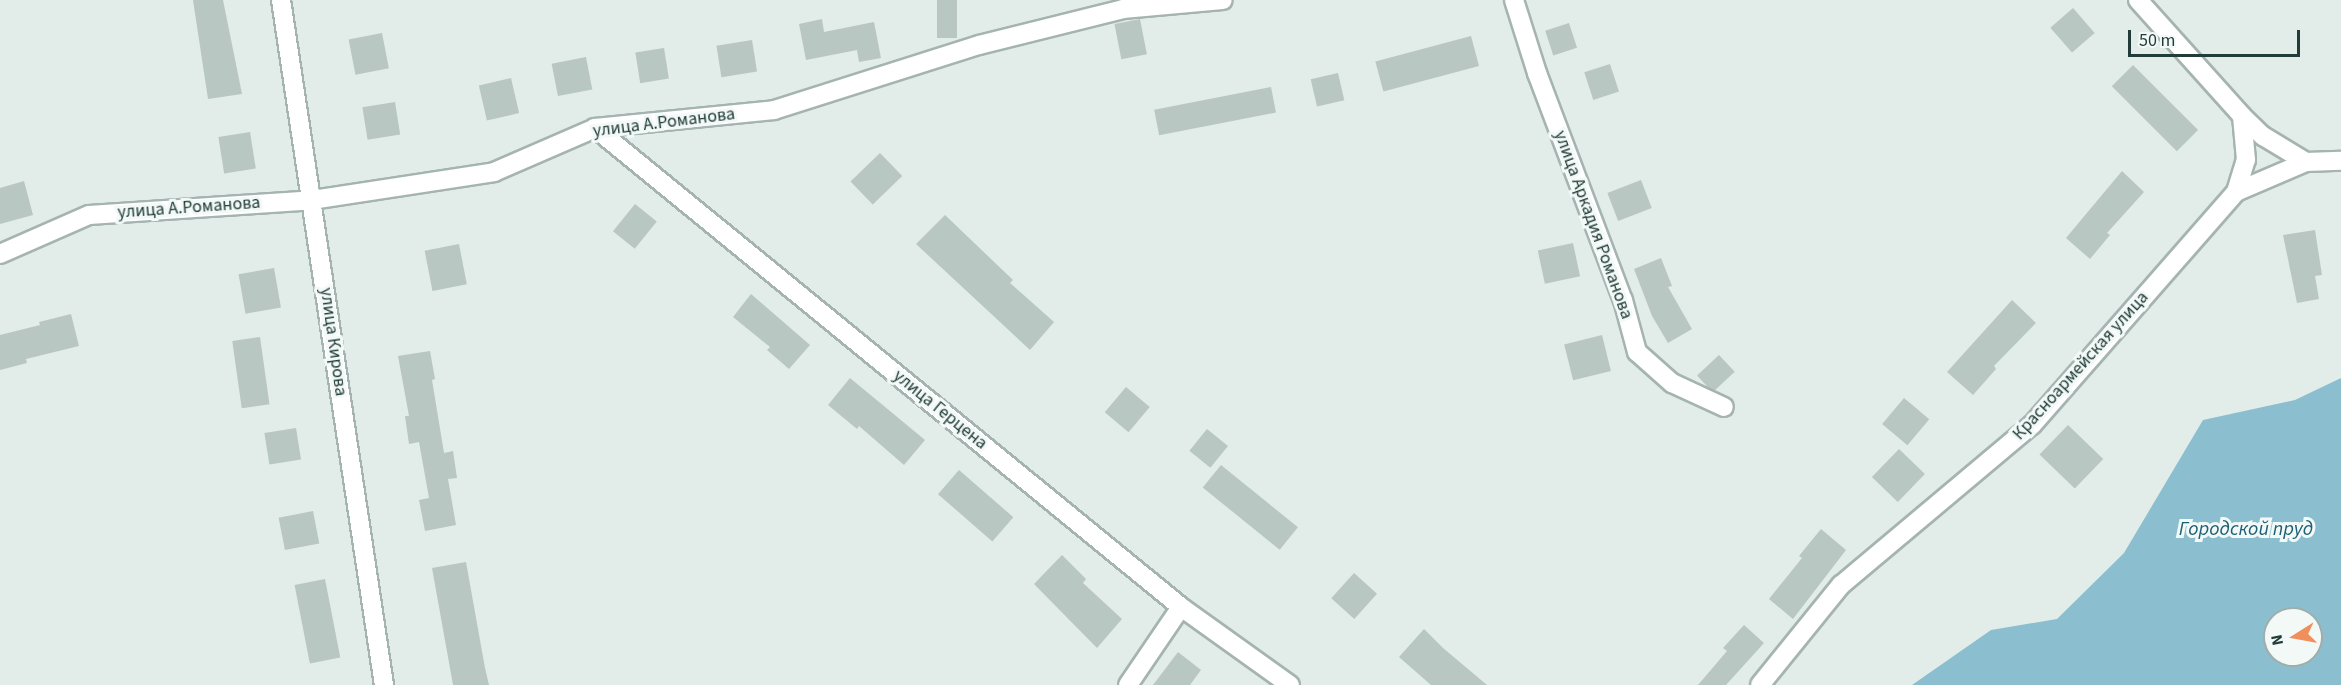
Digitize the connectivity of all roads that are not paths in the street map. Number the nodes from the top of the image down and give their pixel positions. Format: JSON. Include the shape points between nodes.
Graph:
{"nodes":[{"id":1,"x":280,"y":0,"type":"edge"},
{"id":2,"x":1223,"y":0,"type":"edge"},
{"id":3,"x":1514,"y":0,"type":"edge"},
{"id":4,"x":2138,"y":0,"type":"edge"},
{"id":5,"x":2242,"y":116,"type":"junction"},
{"id":6,"x":595,"y":128,"type":"junction"},
{"id":7,"x":2341,"y":161,"type":"edge"},
{"id":8,"x":2306,"y":162,"type":"junction"},
{"id":9,"x":2236,"y":192,"type":"junction"},
{"id":10,"x":312,"y":200,"type":"junction"},
{"id":11,"x":0,"y":254,"type":"edge"},
{"id":12,"x":1724,"y":408,"type":"dead end"},
{"id":13,"x":1181,"y":607,"type":"junction"},
{"id":14,"x":384,"y":685,"type":"edge"},
{"id":15,"x":1128,"y":685,"type":"edge"},
{"id":16,"x":1290,"y":685,"type":"edge"},
{"id":17,"x":1760,"y":685,"type":"edge"}],
"edges":[{"from":1,"to":10,"type":"street","name":"улица Кирова"},
{"from":2,"to":6,"type":"street","name":"улица А.Романова","via":[[1122,9],[979,45],[774,110]]},
{"from":3,"to":12,"type":"street","name":"улица Аркадия Романова","via":[[1537,73],[1623,300],[1637,352],[1672,383]]},
{"from":4,"to":5,"type":"street"},
{"from":5,"to":8,"type":"street","via":[[2264,136]]},
{"from":5,"to":9,"type":"street","via":[[2246,160]]},
{"from":6,"to":10,"type":"street","name":"улица А.Романова","via":[[494,172]]},
{"from":6,"to":13,"type":"street","name":"улица Герцена"},
{"from":7,"to":8,"type":"street"},
{"from":8,"to":9,"type":"street","name":"Красноармейская улица"},
{"from":9,"to":17,"type":"street","name":"Красноармейская улица","via":[[2032,425],[1841,585]]},
{"from":10,"to":11,"type":"street","name":"улица А.Романова","via":[[89,215]]},
{"from":10,"to":14,"type":"street","name":"улица Кирова"},
{"from":13,"to":15,"type":"street"},
{"from":13,"to":16,"type":"street","name":"улица Герцена"}]}
